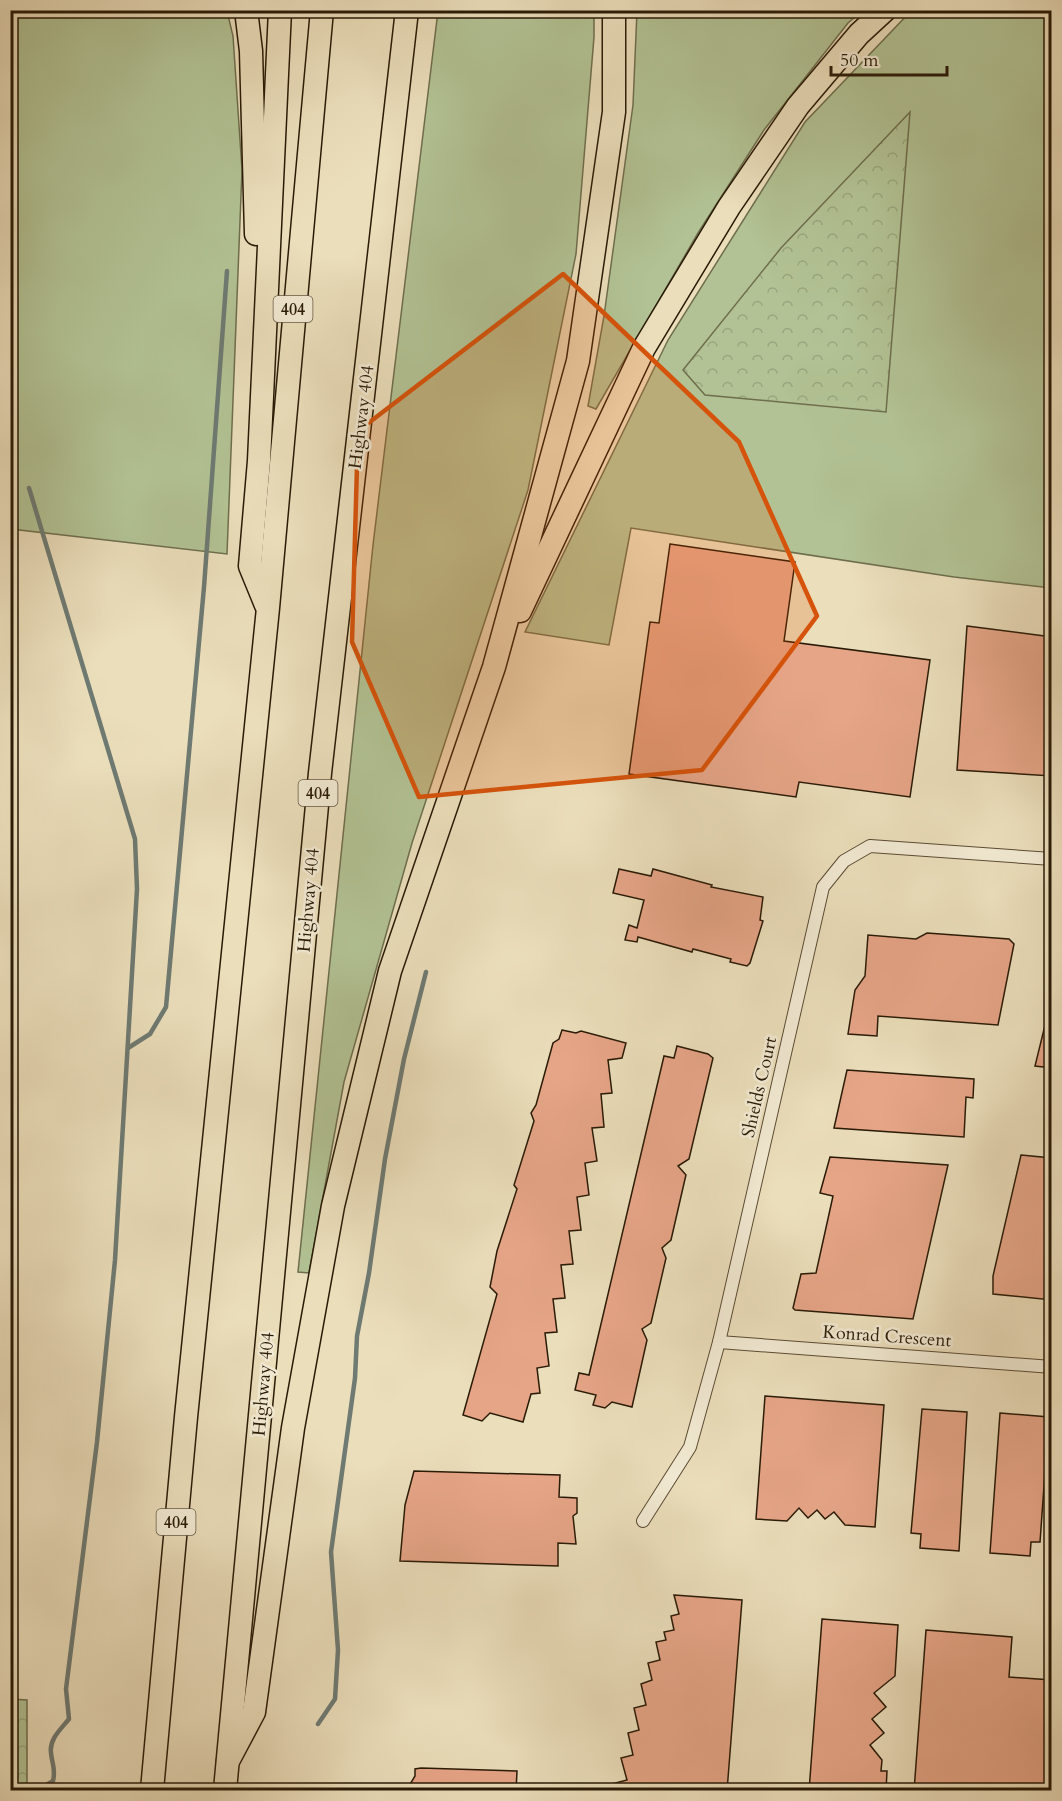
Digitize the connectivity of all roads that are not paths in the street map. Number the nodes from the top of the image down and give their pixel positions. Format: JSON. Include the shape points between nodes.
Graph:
{"nodes":[{"id":1,"x":246,"y":10,"type":"edge"},
{"id":2,"x":280,"y":10,"type":"edge"},
{"id":3,"x":322,"y":10,"type":"edge"},
{"id":4,"x":407,"y":10,"type":"edge"},
{"id":5,"x":614,"y":10,"type":"edge"},
{"id":6,"x":885,"y":10,"type":"edge"},
{"id":7,"x":266,"y":315,"type":"junction"},
{"id":8,"x":268,"y":608,"type":"junction"},
{"id":9,"x":494,"y":667,"type":"junction"},
{"id":10,"x":1052,"y":860,"type":"edge"},
{"id":11,"x":719,"y":1342,"type":"junction"},
{"id":12,"x":1052,"y":1367,"type":"edge"},
{"id":13,"x":643,"y":1521,"type":"dead end"},
{"id":14,"x":228,"y":1761,"type":"junction"},
{"id":15,"x":153,"y":1791,"type":"edge"},
{"id":16,"x":225,"y":1791,"type":"edge"}],
"edges":[{"from":1,"to":7,"type":"highway","via":[[251,51],[257,276]]},
{"from":2,"to":7,"type":"highway"},
{"from":3,"to":8,"type":"highway","number":"404"},
{"from":4,"to":14,"type":"highway","name":"Highway 404","number":"404","via":[[320,773]]},
{"from":5,"to":9,"type":"highway","via":[[614,112],[578,361]]},
{"from":6,"to":9,"type":"highway","via":[[859,34],[798,106],[729,207],[644,348]]},
{"from":7,"to":8,"type":"highway","via":[[250,566]]},
{"from":8,"to":15,"type":"highway","number":"404","via":[[186,1417]]},
{"from":9,"to":14,"type":"highway","via":[[390,971],[368,1061],[333,1206],[292,1428],[254,1712]]},
{"from":10,"to":11,"type":"street","name":"Shields Court","via":[[870,846],[844,861],[823,887]]},
{"from":11,"to":12,"type":"street","name":"Konrad Crescent"},
{"from":11,"to":13,"type":"street","name":"Shields Court","via":[[690,1447]]},
{"from":14,"to":16,"type":"highway","name":"Highway 404","number":"404"}]}
